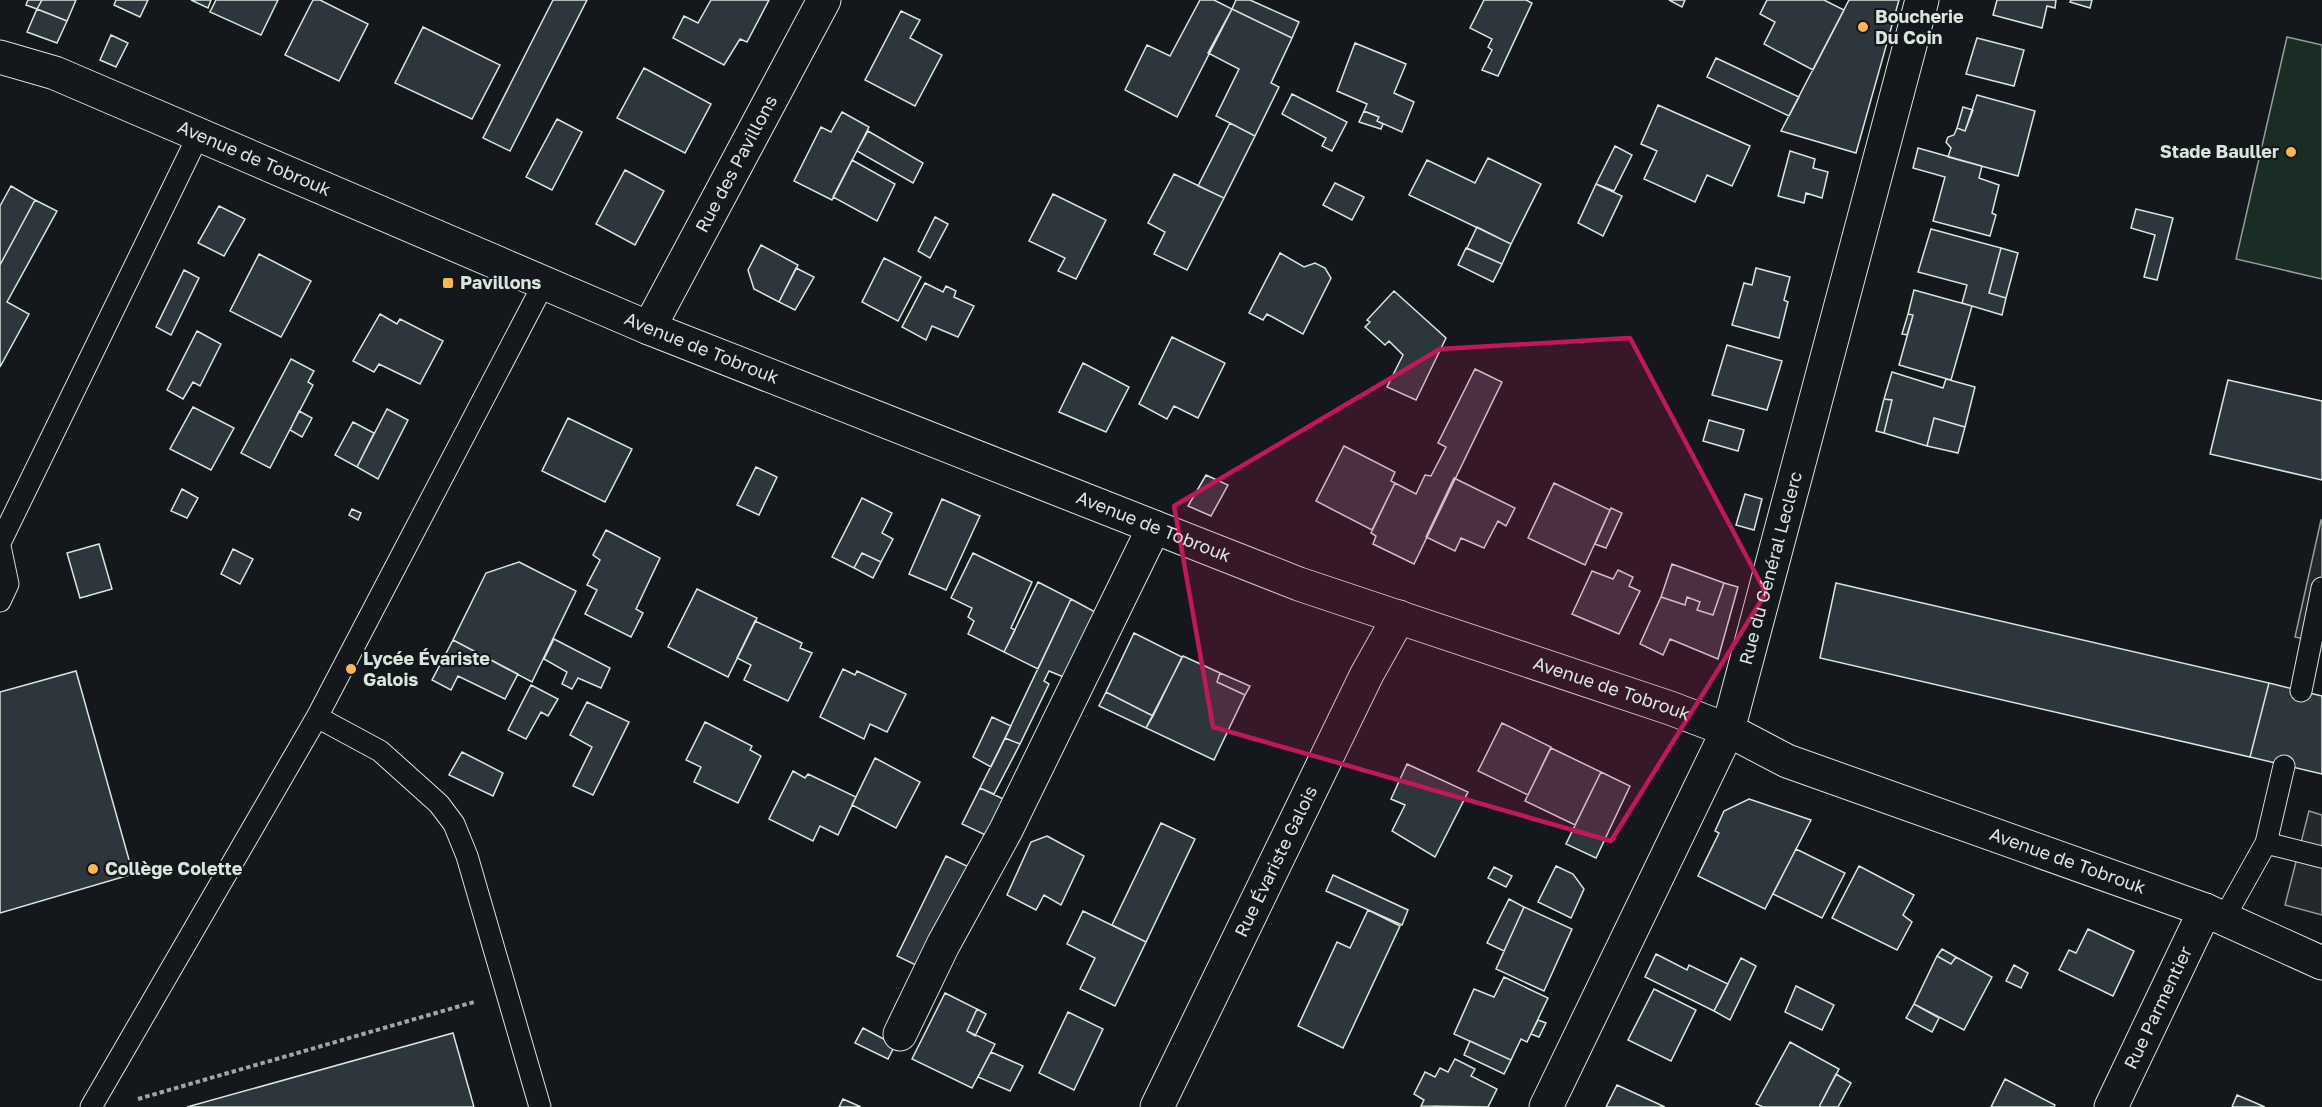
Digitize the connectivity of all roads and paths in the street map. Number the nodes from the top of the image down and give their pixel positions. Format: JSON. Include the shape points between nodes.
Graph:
{"nodes":[{"id":1,"x":824,"y":0,"type":"edge"},
{"id":2,"x":1922,"y":0,"type":"edge"},
{"id":3,"x":0,"y":57,"type":"edge"},
{"id":4,"x":200,"y":134,"type":"junction"},
{"id":5,"x":544,"y":283,"type":"junction"},
{"id":6,"x":649,"y":328,"type":"junction"},
{"id":7,"x":1154,"y":527,"type":"junction"},
{"id":8,"x":0,"y":544,"type":"edge"},
{"id":9,"x":2322,"y":588,"type":"edge"},
{"id":10,"x":0,"y":602,"type":"edge"},
{"id":11,"x":1399,"y":617,"type":"junction"},
{"id":12,"x":2301,"y":691,"type":"dead end"},
{"id":13,"x":317,"y":717,"type":"junction"},
{"id":14,"x":1728,"y":730,"type":"junction"},
{"id":15,"x":2284,"y":766,"type":"dead end"},
{"id":16,"x":2266,"y":843,"type":"junction"},
{"id":17,"x":2322,"y":857,"type":"edge"},
{"id":18,"x":2215,"y":914,"type":"junction"},
{"id":19,"x":2322,"y":963,"type":"edge"},
{"id":20,"x":506,"y":992,"type":"junction"},
{"id":21,"x":900,"y":1034,"type":"dead end"},
{"id":22,"x":134,"y":1100,"type":"dead end"},
{"id":23,"x":91,"y":1107,"type":"edge"},
{"id":24,"x":540,"y":1107,"type":"edge"},
{"id":25,"x":1157,"y":1107,"type":"edge"},
{"id":26,"x":1546,"y":1107,"type":"edge"},
{"id":27,"x":2111,"y":1107,"type":"edge"}],
"edges":[{"from":1,"to":6,"type":"street","name":"Rue des Pavillons"},
{"from":2,"to":14,"type":"street","name":"Rue du Général Leclerc"},
{"from":3,"to":4,"type":"street","name":"Avenue de Tobrouk","via":[[55,73]]},
{"from":4,"to":5,"type":"street","name":"Avenue de Tobrouk"},
{"from":4,"to":8,"type":"lane"},
{"from":5,"to":6,"type":"street","name":"Avenue de Tobrouk"},
{"from":5,"to":13,"type":"lane"},
{"from":6,"to":7,"type":"street","name":"Avenue de Tobrouk"},
{"from":7,"to":11,"type":"street","name":"Avenue de Tobrouk","via":[[1299,584]]},
{"from":7,"to":21,"type":"street","via":[[1006,830]]},
{"from":8,"to":10,"type":"lane","via":[[8,584]]},
{"from":9,"to":12,"type":"lane"},
{"from":11,"to":14,"type":"street","name":"Avenue de Tobrouk"},
{"from":11,"to":25,"type":"street","name":"Rue Évariste Galois","via":[[1367,674]]},
{"from":13,"to":20,"type":"lane","via":[[380,751],[439,804],[454,824],[467,855]]},
{"from":13,"to":23,"type":"lane"},
{"from":14,"to":18,"type":"street","name":"Avenue de Tobrouk","via":[[1787,761]]},
{"from":14,"to":26,"type":"street","name":"Rue du Général Leclerc"},
{"from":15,"to":16,"type":"lane"},
{"from":16,"to":17,"type":"lane"},
{"from":16,"to":18,"type":"lane"},
{"from":18,"to":19,"type":"street","name":"Avenue de Tobrouk"},
{"from":18,"to":27,"type":"street","name":"Rue Parmentier"},
{"from":20,"to":22,"type":"path"},
{"from":20,"to":24,"type":"lane"}]}
